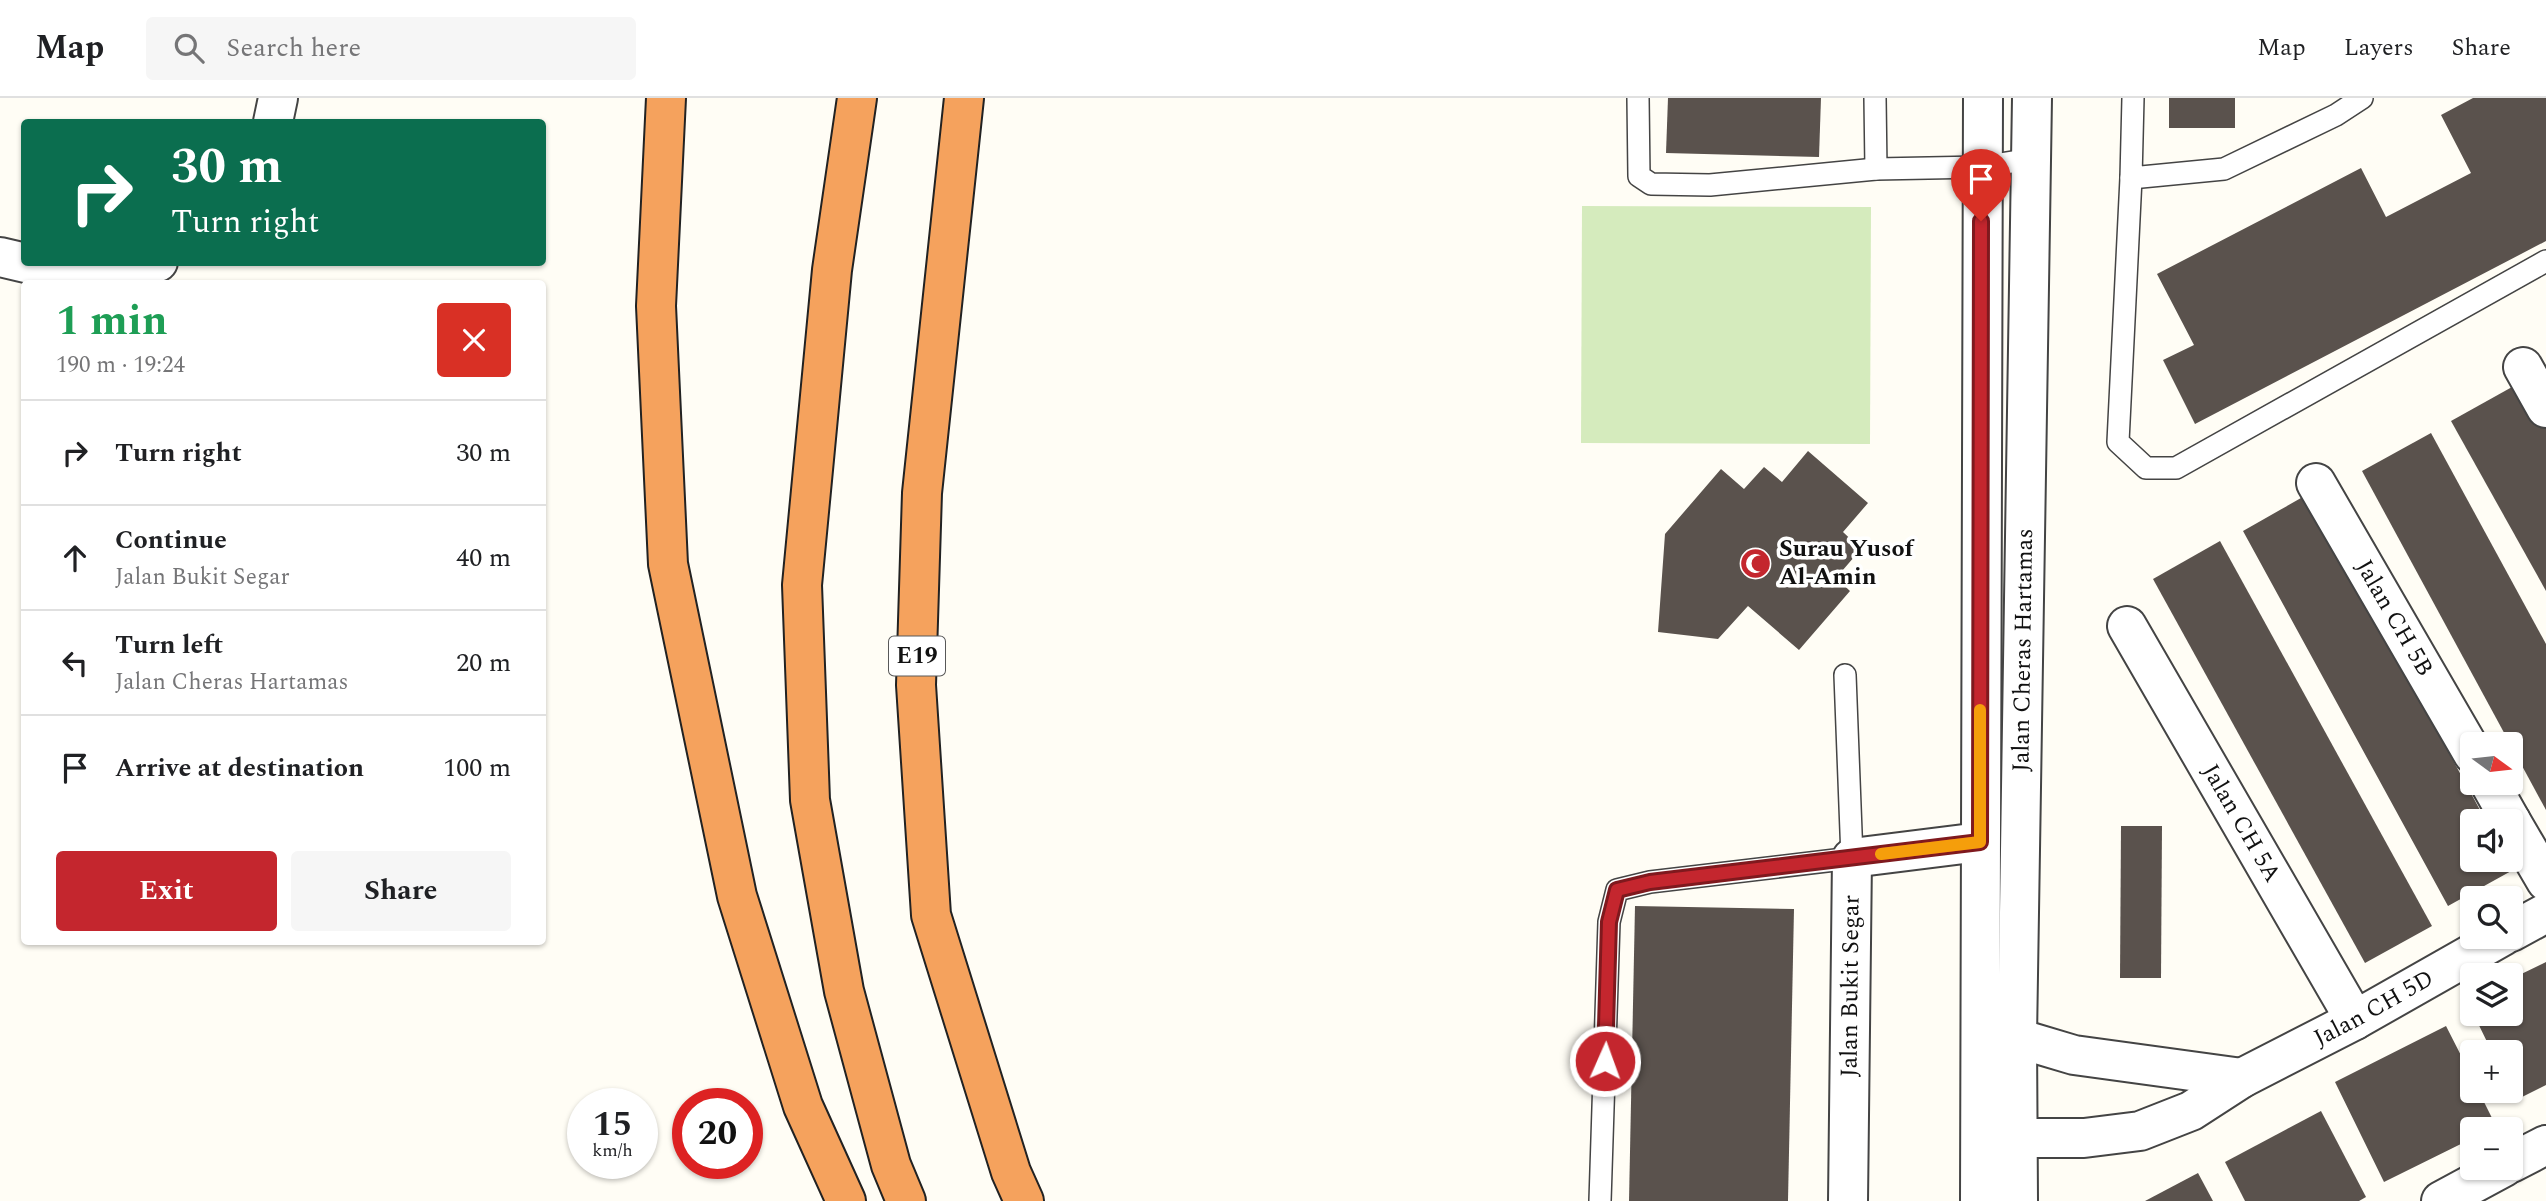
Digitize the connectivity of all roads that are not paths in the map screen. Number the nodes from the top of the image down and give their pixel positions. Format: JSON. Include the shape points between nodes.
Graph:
{"nodes":[{"id":1,"x":278,"y":98,"type":"edge"},
{"id":2,"x":666,"y":98,"type":"edge"},
{"id":3,"x":857,"y":98,"type":"edge"},
{"id":4,"x":964,"y":98,"type":"edge"},
{"id":5,"x":1638,"y":98,"type":"edge"},
{"id":6,"x":1874,"y":98,"type":"edge"},
{"id":7,"x":1983,"y":98,"type":"edge"},
{"id":8,"x":2032,"y":98,"type":"edge"},
{"id":9,"x":2133,"y":98,"type":"edge"},
{"id":10,"x":2362,"y":98,"type":"edge"},
{"id":11,"x":274,"y":119,"type":"edge"},
{"id":12,"x":2031,"y":159,"type":"junction"},
{"id":13,"x":1981,"y":167,"type":"junction"},
{"id":14,"x":1875,"y":169,"type":"junction"},
{"id":15,"x":2132,"y":178,"type":"junction"},
{"id":16,"x":0,"y":257,"type":"edge"},
{"id":17,"x":2546,"y":261,"type":"edge"},
{"id":18,"x":21,"y":262,"type":"edge"},
{"id":19,"x":38,"y":266,"type":"edge"},
{"id":20,"x":144,"y":266,"type":"edge"},
{"id":21,"x":2523,"y":367,"type":"dead end"},
{"id":22,"x":2546,"y":408,"type":"edge"},
{"id":23,"x":2316,"y":483,"type":"dead end"},
{"id":24,"x":2127,"y":626,"type":"dead end"},
{"id":25,"x":1845,"y":675,"type":"dead end"},
{"id":26,"x":2460,"y":732,"type":"edge"},
{"id":27,"x":1980,"y":842,"type":"junction"},
{"id":28,"x":2523,"y":842,"type":"edge"},
{"id":29,"x":1852,"y":858,"type":"junction"},
{"id":30,"x":2546,"y":881,"type":"edge"},
{"id":31,"x":2546,"y":913,"type":"edge"},
{"id":32,"x":2523,"y":925,"type":"edge"},
{"id":33,"x":2480,"y":949,"type":"edge"},
{"id":34,"x":2355,"y":1020,"type":"junction"},
{"id":35,"x":2017,"y":1038,"type":"junction"},
{"id":36,"x":2242,"y":1078,"type":"junction"},
{"id":37,"x":2018,"y":1138,"type":"junction"},
{"id":38,"x":2546,"y":1144,"type":"edge"},
{"id":39,"x":2523,"y":1156,"type":"edge"},
{"id":40,"x":2480,"y":1180,"type":"edge"},
{"id":41,"x":846,"y":1201,"type":"edge"},
{"id":42,"x":906,"y":1201,"type":"edge"},
{"id":43,"x":1024,"y":1201,"type":"edge"},
{"id":44,"x":1600,"y":1201,"type":"edge"},
{"id":45,"x":1848,"y":1201,"type":"edge"},
{"id":46,"x":1980,"y":1201,"type":"edge"},
{"id":47,"x":2018,"y":1201,"type":"edge"},
{"id":48,"x":2441,"y":1201,"type":"edge"}],
"edges":[{"from":1,"to":11,"type":"street"},
{"from":2,"to":41,"type":"highway","via":[[656,306],[668,564],[737,896],[803,1106]]},
{"from":3,"to":42,"type":"highway","via":[[832,270],[802,586],[810,800],[844,991],[891,1165]]},
{"from":4,"to":43,"type":"highway","number":"E19","via":[[922,493],[916,685],[931,915]]},
{"from":5,"to":14,"type":"lane","via":[[1639,176],[1651,184],[1710,185]]},
{"from":6,"to":14,"type":"lane"},
{"from":7,"to":13,"type":"street","name":"Jalan Cheras Hartamas"},
{"from":8,"to":12,"type":"street","name":"Jalan Cheras Hartamas"},
{"from":9,"to":15,"type":"lane"},
{"from":10,"to":15,"type":"lane","via":[[2224,169]]},
{"from":12,"to":13,"type":"lane"},
{"from":12,"to":35,"type":"street","name":"Jalan Cheras Hartamas"},
{"from":13,"to":14,"type":"lane"},
{"from":13,"to":27,"type":"street","name":"Jalan Cheras Hartamas"},
{"from":15,"to":17,"type":"lane","via":[[2118,442],[2146,468],[2176,468]]},
{"from":16,"to":18,"type":"street"},
{"from":19,"to":20,"type":"street","via":[[117,274]]},
{"from":21,"to":22,"type":"street"},
{"from":23,"to":26,"type":"street","name":"Jalan CH 5B"},
{"from":24,"to":34,"type":"street","name":"Jalan CH 5A"},
{"from":25,"to":29,"type":"lane"},
{"from":27,"to":29,"type":"street"},
{"from":27,"to":46,"type":"street","name":"Jalan Cheras Hartamas"},
{"from":28,"to":30,"type":"street"},
{"from":29,"to":44,"type":"lane","via":[[1617,890],[1609,922]]},
{"from":29,"to":45,"type":"street","name":"Jalan Bukit Segar"},
{"from":31,"to":32,"type":"street"},
{"from":33,"to":34,"type":"street","name":"Jalan CH 5D"},
{"from":34,"to":36,"type":"street","name":"Jalan CH 5D"},
{"from":35,"to":36,"type":"street","via":[[2074,1055]]},
{"from":35,"to":37,"type":"street","name":"Jalan Cheras Hartamas"},
{"from":36,"to":37,"type":"street","name":"Jalan CH 5D","via":[[2191,1111],[2140,1131],[2084,1138]]},
{"from":37,"to":47,"type":"street","name":"Jalan Cheras Hartamas"},
{"from":38,"to":39,"type":"street"},
{"from":40,"to":48,"type":"street"}]}
